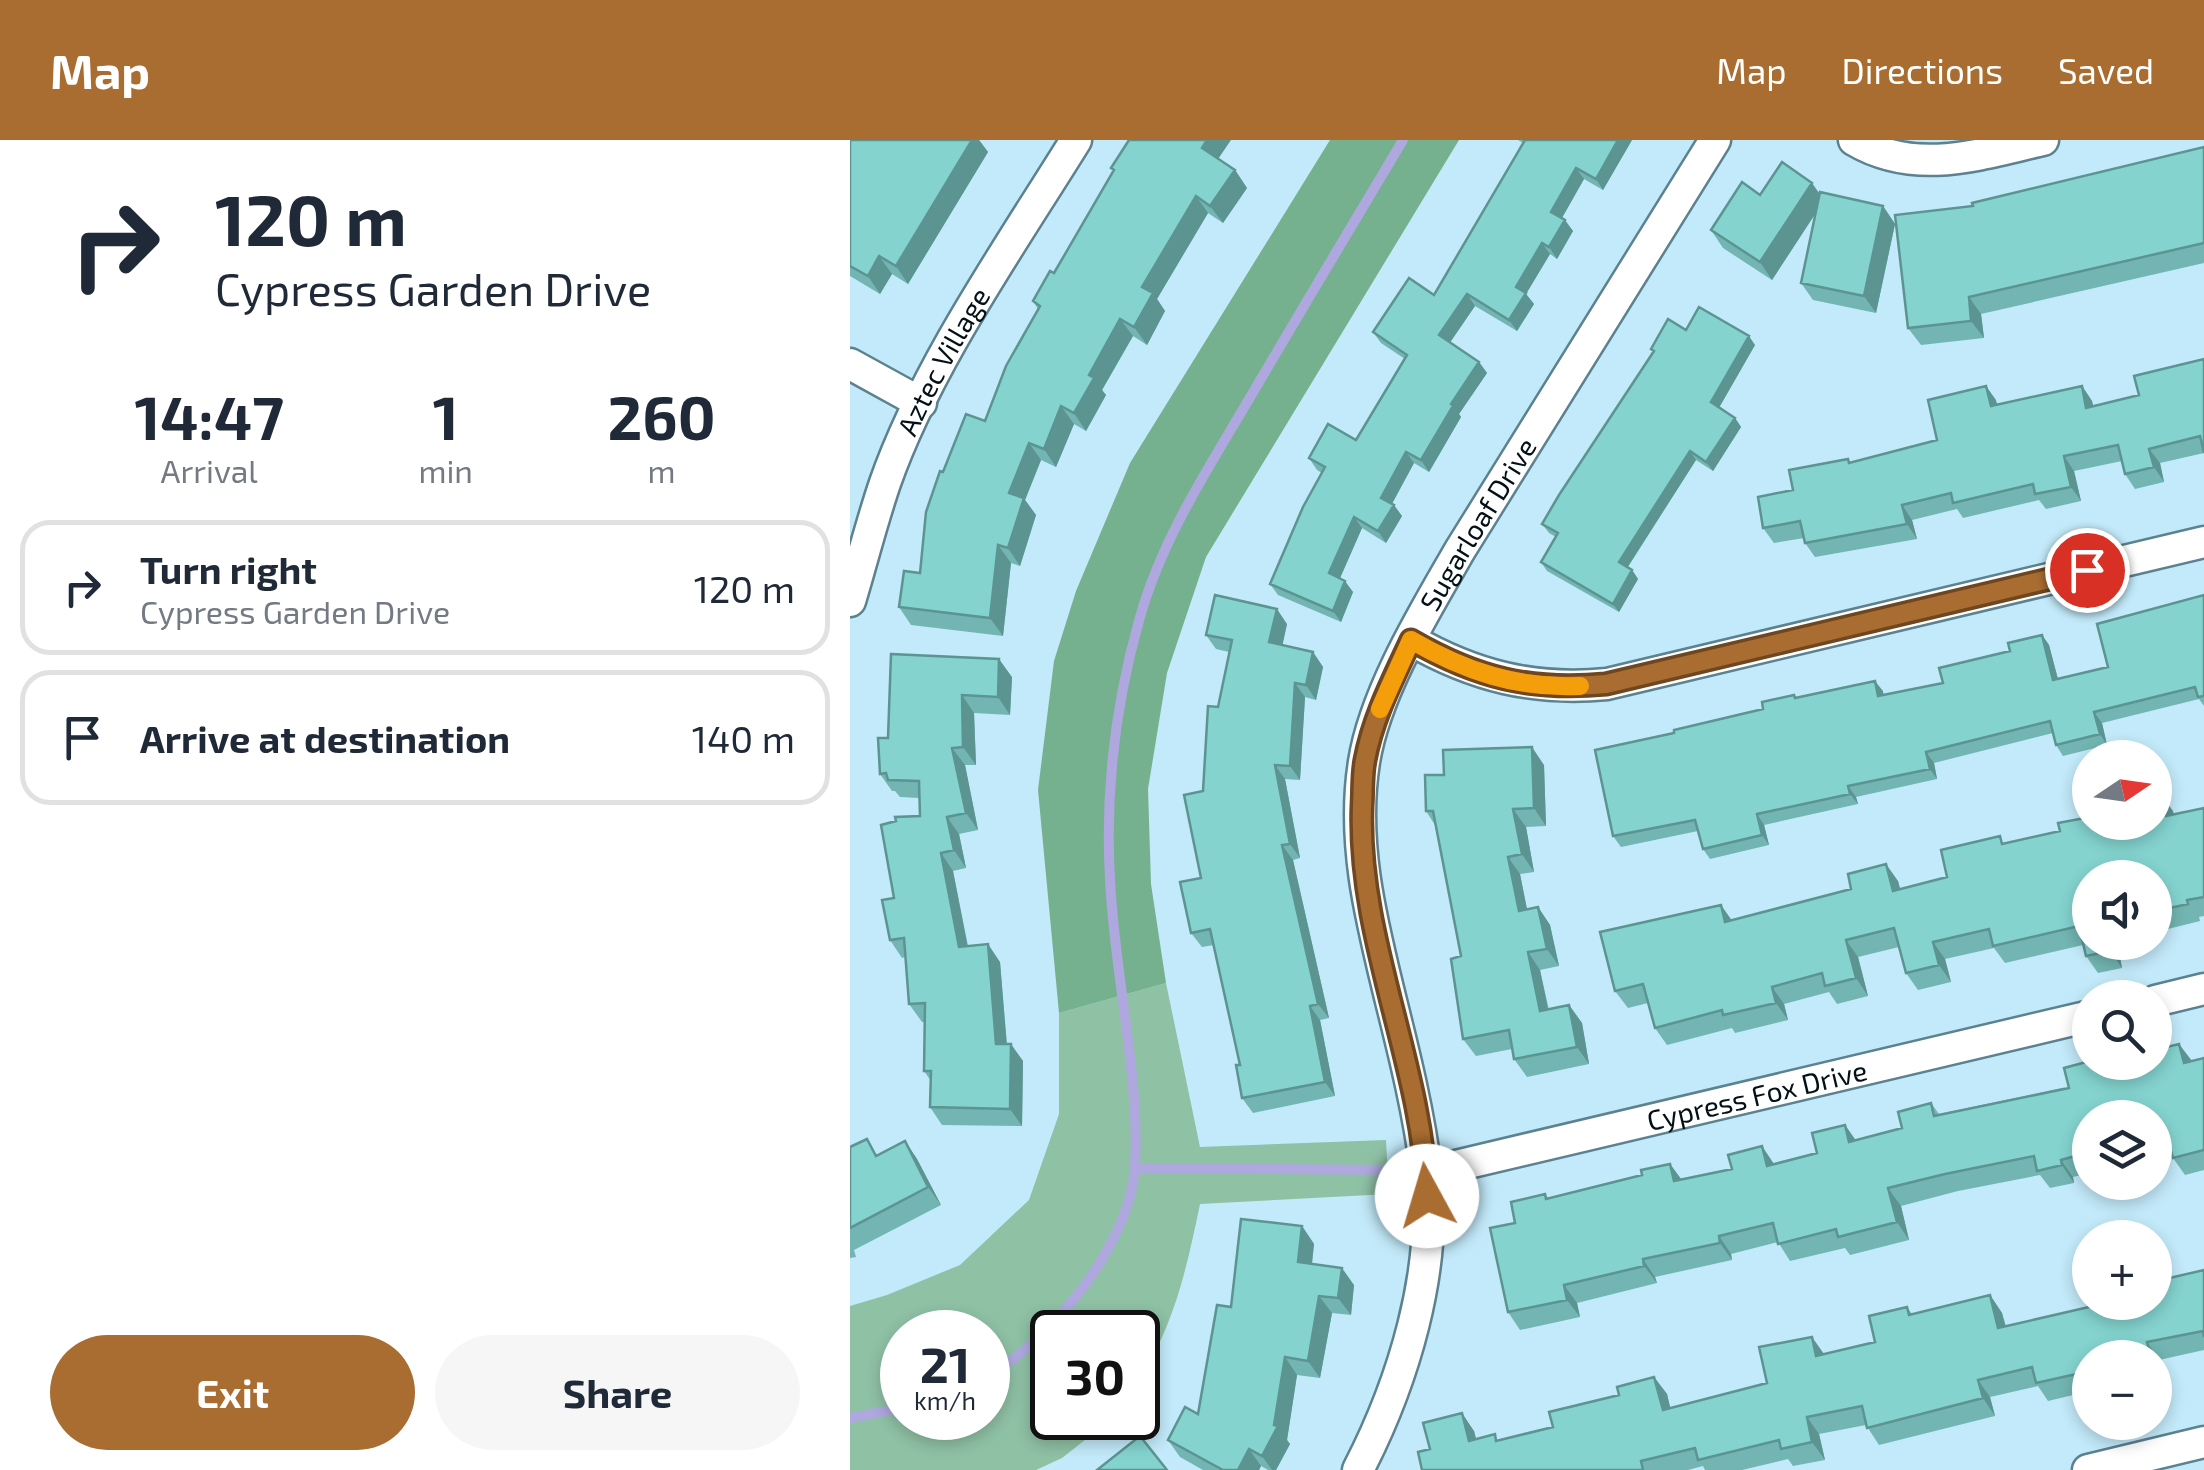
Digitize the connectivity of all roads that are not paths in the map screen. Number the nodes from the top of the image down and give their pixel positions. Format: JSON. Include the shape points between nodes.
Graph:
{"nodes":[{"id":1,"x":1076,"y":140,"type":"edge"},
{"id":2,"x":1715,"y":140,"type":"edge"},
{"id":3,"x":1854,"y":140,"type":"edge"},
{"id":4,"x":2042,"y":140,"type":"edge"},
{"id":5,"x":850,"y":364,"type":"edge"},
{"id":6,"x":921,"y":403,"type":"junction"},
{"id":7,"x":2204,"y":542,"type":"edge"},
{"id":8,"x":850,"y":601,"type":"edge"},
{"id":9,"x":1411,"y":640,"type":"junction"},
{"id":10,"x":2204,"y":989,"type":"edge"},
{"id":11,"x":2172,"y":997,"type":"edge"},
{"id":12,"x":2072,"y":1020,"type":"edge"},
{"id":13,"x":1426,"y":1174,"type":"junction"},
{"id":14,"x":2204,"y":1442,"type":"edge"},
{"id":15,"x":1358,"y":1470,"type":"edge"},
{"id":16,"x":2088,"y":1470,"type":"edge"}],
"edges":[{"from":1,"to":6,"type":"street","name":"Aztec Village"},
{"from":2,"to":9,"type":"street","name":"Sugarloaf Drive","via":[[1470,533]]},
{"from":3,"to":4,"type":"street","via":[[1896,158],[1927,162]]},
{"from":5,"to":6,"type":"street"},
{"from":6,"to":8,"type":"street","name":"Aztec Village","via":[[886,480]]},
{"from":7,"to":9,"type":"street","via":[[1606,684],[1503,680]]},
{"from":9,"to":13,"type":"street","name":"Sugarloaf Drive","via":[[1372,726],[1360,847]]},
{"from":10,"to":11,"type":"street"},
{"from":12,"to":13,"type":"street","name":"Cypress Fox Drive"},
{"from":13,"to":15,"type":"street","name":"Sugarloaf Drive","via":[[1428,1218],[1413,1326],[1398,1380]]},
{"from":14,"to":16,"type":"street"}]}
